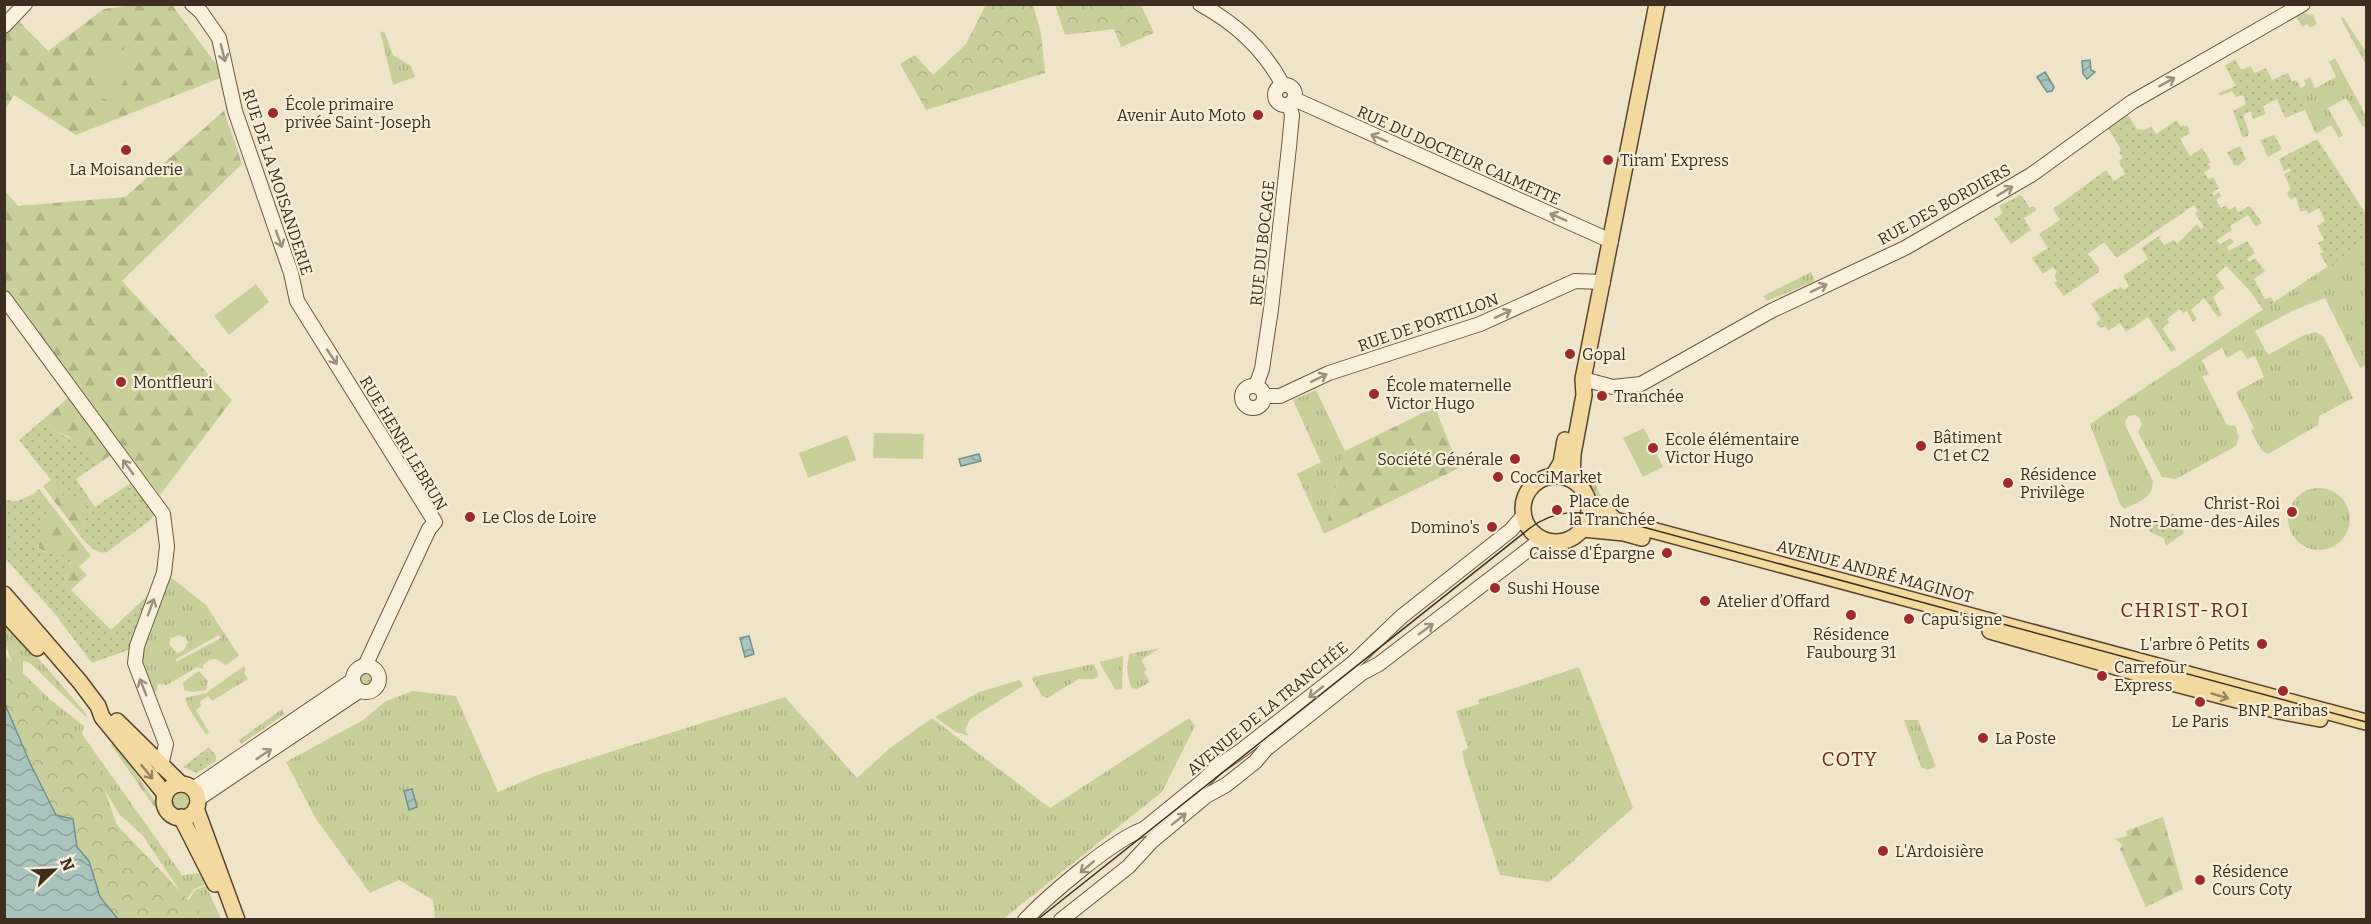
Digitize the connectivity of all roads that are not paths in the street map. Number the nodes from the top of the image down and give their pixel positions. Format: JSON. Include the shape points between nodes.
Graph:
{"nodes":[{"id":1,"x":25,"y":4,"type":"edge"},
{"id":2,"x":192,"y":4,"type":"edge"},
{"id":3,"x":1200,"y":4,"type":"edge"},
{"id":4,"x":1657,"y":4,"type":"edge"},
{"id":5,"x":2303,"y":4,"type":"edge"},
{"id":6,"x":4,"y":26,"type":"edge"},
{"id":7,"x":1292,"y":101,"type":"junction"},
{"id":8,"x":1612,"y":234,"type":"junction"},
{"id":9,"x":1603,"y":282,"type":"junction"},
{"id":10,"x":4,"y":298,"type":"edge"},
{"id":11,"x":301,"y":307,"type":"joint"},
{"id":12,"x":1583,"y":379,"type":"junction"},
{"id":13,"x":1260,"y":391,"type":"joint"},
{"id":14,"x":1553,"y":476,"type":"junction"},
{"id":15,"x":1572,"y":480,"type":"junction"},
{"id":16,"x":1588,"y":502,"type":"junction"},
{"id":17,"x":1524,"y":515,"type":"junction"},
{"id":18,"x":1583,"y":529,"type":"junction"},
{"id":19,"x":1544,"y":540,"type":"junction"},
{"id":20,"x":4,"y":594,"type":"edge"},
{"id":21,"x":4,"y":612,"type":"edge"},
{"id":22,"x":365,"y":666,"type":"junction"},
{"id":23,"x":356,"y":686,"type":"junction"},
{"id":24,"x":85,"y":691,"type":"junction"},
{"id":25,"x":100,"y":712,"type":"junction"},
{"id":26,"x":2367,"y":722,"type":"edge"},
{"id":27,"x":2367,"y":731,"type":"edge"},
{"id":28,"x":160,"y":766,"type":"junction"},
{"id":29,"x":165,"y":794,"type":"junction"},
{"id":30,"x":192,"y":795,"type":"junction"},
{"id":31,"x":181,"y":817,"type":"junction"},
{"id":32,"x":236,"y":915,"type":"edge"},
{"id":33,"x":1025,"y":920,"type":"edge"},
{"id":34,"x":1061,"y":920,"type":"edge"}],
"edges":[{"from":1,"to":6,"type":"street"},
{"from":2,"to":11,"type":"street","name":"RUE DE LA MOISANDERIE","one_way":true,"via":[[219,38],[235,111]]},
{"from":3,"to":7,"type":"street","via":[[1246,36],[1283,85],[1293,89]]},
{"from":4,"to":8,"type":"main road"},
{"from":12,"to":5,"type":"street","name":"RUE DES BORDIERS","one_way":true,"via":[[1613,387],[1641,384],[1767,313],[1905,248],[2031,175],[2132,102]]},
{"from":8,"to":7,"type":"street","name":"RUE DU DOCTEUR CALMETTE","one_way":true},
{"from":7,"to":13,"type":"street","name":"RUE DU BOCAGE","via":[[1290,147]]},
{"from":8,"to":9,"type":"main road"},
{"from":9,"to":12,"type":"main road"},
{"from":13,"to":9,"type":"street","name":"RUE DE PORTILLON","one_way":true,"via":[[1280,396],[1329,373],[1480,324],[1575,281]]},
{"from":28,"to":10,"type":"street","one_way":true,"via":[[166,744],[135,663],[137,646],[164,573],[167,546],[163,514]]},
{"from":11,"to":22,"type":"street","name":"RUE HENRI LEBRUN","one_way":true,"via":[[435,522]]},
{"from":12,"to":14,"type":"main road","via":[[1574,394],[1564,452]]},
{"from":12,"to":15,"type":"main road"},
{"from":14,"to":15,"type":"main road"},
{"from":14,"to":17,"type":"main road","via":[[1533,486],[1525,500]]},
{"from":15,"to":16,"type":"main road","via":[[1584,491]]},
{"from":16,"to":18,"type":"main road"},
{"from":16,"to":26,"type":"main road","name":"AVENUE ANDRÉ MAGINOT","via":[[1615,520]]},
{"from":17,"to":19,"type":"main road","via":[[1530,528]]},
{"from":17,"to":33,"type":"street","name":"AVENUE DE LA TRANCHÉE","one_way":true,"via":[[1511,530],[1401,617],[1353,663],[1144,829],[1100,856]]},
{"from":18,"to":19,"type":"main road","via":[[1563,542]]},
{"from":18,"to":27,"type":"main road","name":"AVENUE ANDRÉ MAGINOT","one_way":true,"via":[[1624,533],[2172,683]]},
{"from":34,"to":19,"type":"street","name":"AVENUE DE LA TRANCHÉE","one_way":true,"via":[[1128,867],[1152,841],[1206,796],[1226,786],[1353,680]]},
{"from":20,"to":24,"type":"main road"},
{"from":21,"to":24,"type":"main road","via":[[72,688]]},
{"from":22,"to":23,"type":"street","via":[[358,669]]},
{"from":22,"to":23,"type":"street","via":[[375,670],[380,682],[372,692]]},
{"from":23,"to":30,"type":"street"},
{"from":24,"to":25,"type":"main road"},
{"from":25,"to":28,"type":"main road","via":[[110,714]]},
{"from":25,"to":29,"type":"main road","one_way":true},
{"from":28,"to":30,"type":"main road"},
{"from":29,"to":30,"type":"main road","via":[[172,786]]},
{"from":29,"to":31,"type":"main road","via":[[167,810]]},
{"from":30,"to":31,"type":"main road","via":[[190,815]]},
{"from":30,"to":32,"type":"main road"},
{"from":31,"to":32,"type":"main road","via":[[213,882]]}]}
